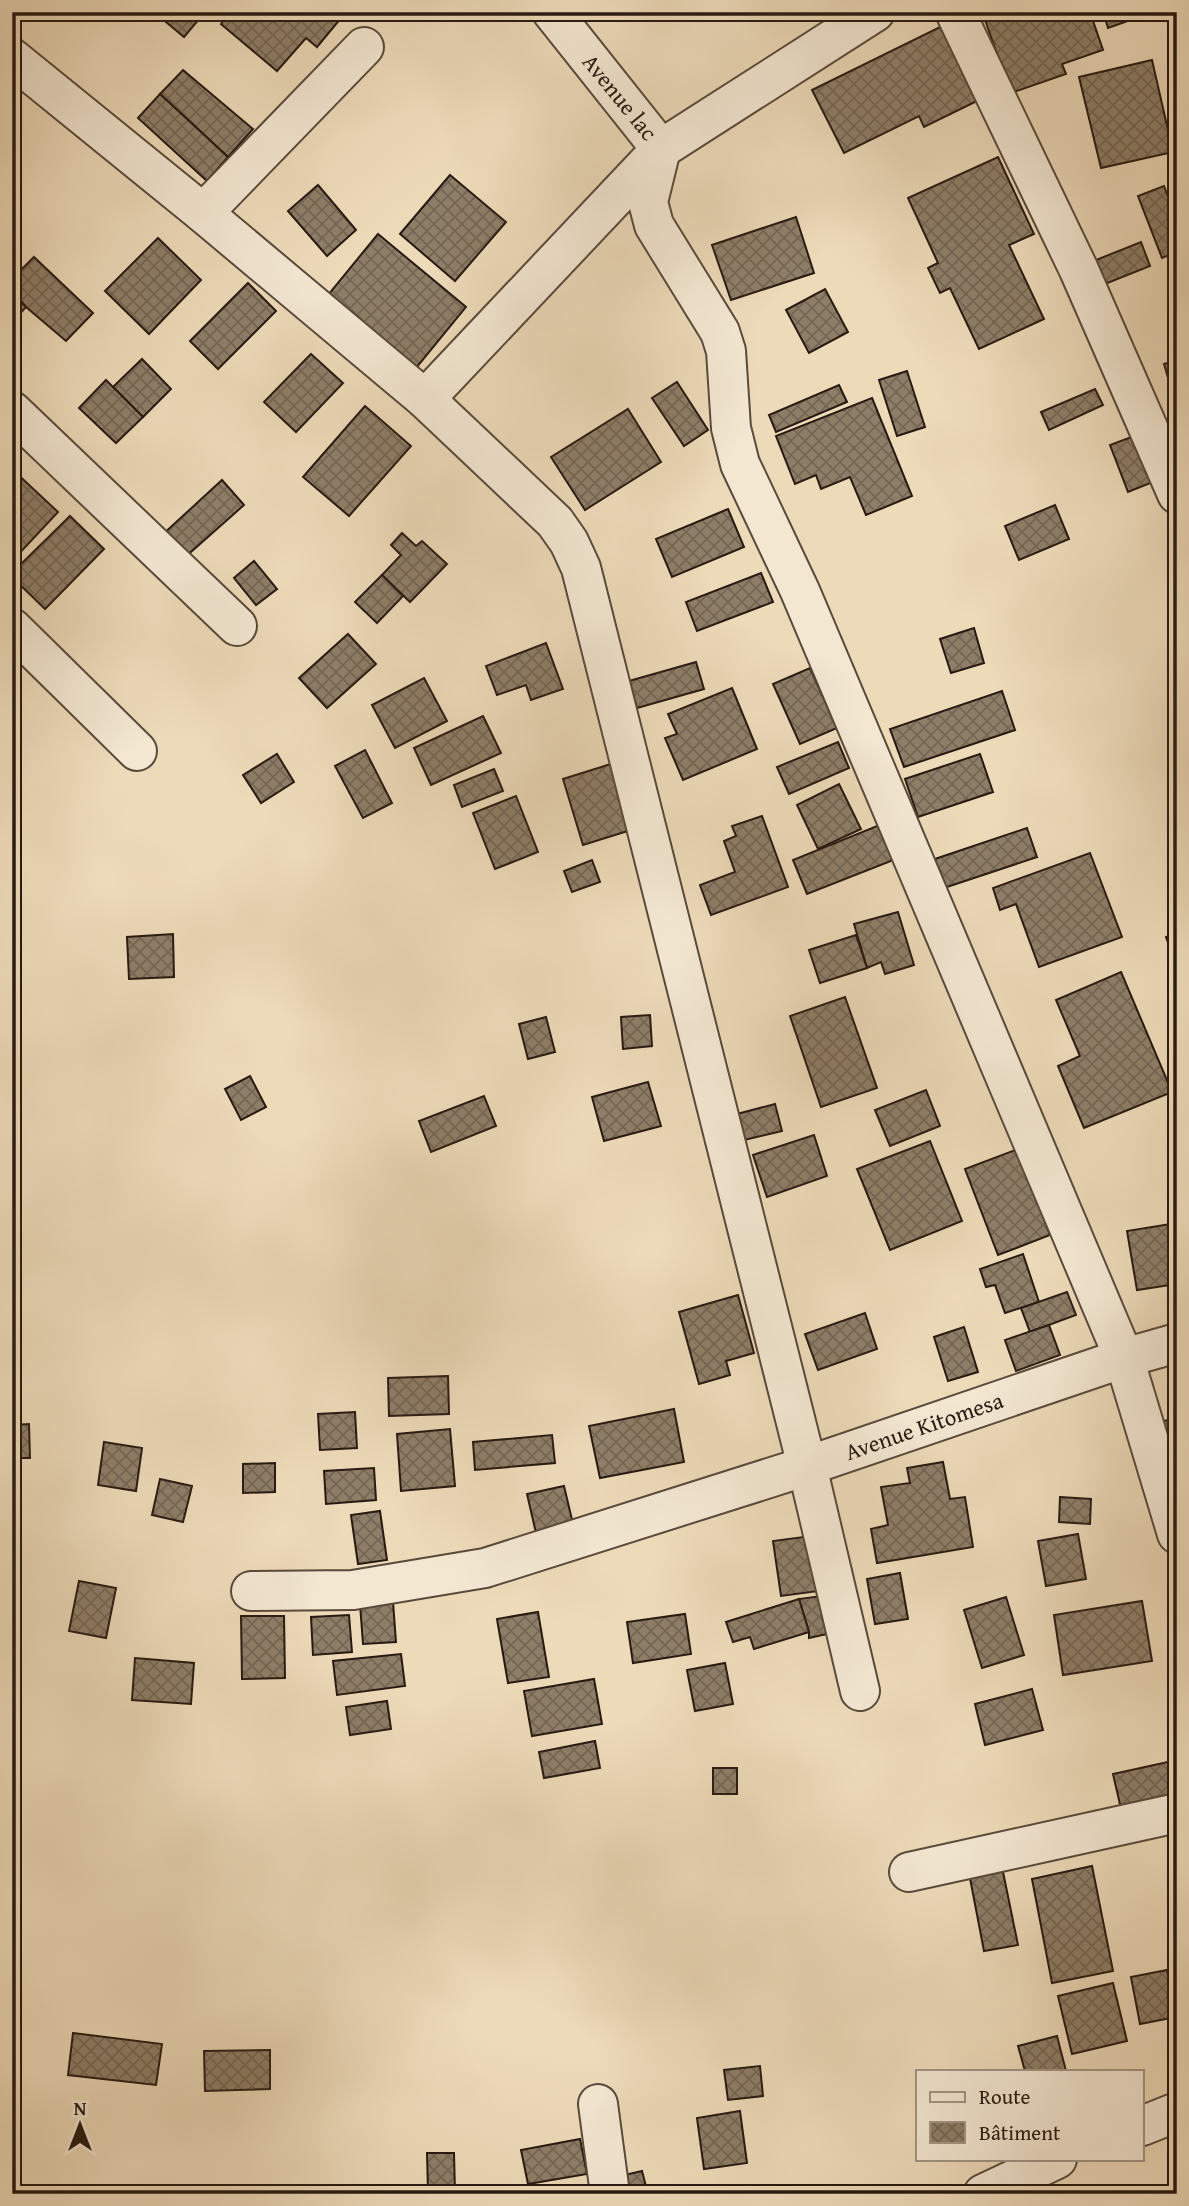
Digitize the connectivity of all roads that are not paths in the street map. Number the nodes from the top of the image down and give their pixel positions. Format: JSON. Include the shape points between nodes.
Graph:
{"nodes":[{"id":1,"x":552,"y":12,"type":"edge"},
{"id":2,"x":876,"y":12,"type":"edge"},
{"id":3,"x":955,"y":12,"type":"edge"},
{"id":4,"x":364,"y":47,"type":"dead end"},
{"id":5,"x":12,"y":58,"type":"edge"},
{"id":6,"x":661,"y":149,"type":"junction"},
{"id":7,"x":203,"y":213,"type":"junction"},
{"id":8,"x":425,"y":399,"type":"junction"},
{"id":9,"x":12,"y":411,"type":"edge"},
{"id":10,"x":1177,"y":494,"type":"edge"},
{"id":11,"x":237,"y":626,"type":"dead end"},
{"id":12,"x":12,"y":628,"type":"edge"},
{"id":13,"x":137,"y":751,"type":"dead end"},
{"id":14,"x":1177,"y":1343,"type":"edge"},
{"id":15,"x":1124,"y":1358,"type":"junction"},
{"id":16,"x":807,"y":1466,"type":"junction"},
{"id":17,"x":1177,"y":1534,"type":"edge"},
{"id":18,"x":251,"y":1591,"type":"dead end"},
{"id":19,"x":860,"y":1691,"type":"dead end"},
{"id":20,"x":1177,"y":1812,"type":"edge"},
{"id":21,"x":909,"y":1872,"type":"dead end"},
{"id":22,"x":598,"y":2104,"type":"dead end"},
{"id":23,"x":1177,"y":2112,"type":"edge"},
{"id":24,"x":1144,"y":2125,"type":"edge"},
{"id":25,"x":1055,"y":2160,"type":"edge"},
{"id":26,"x":610,"y":2194,"type":"edge"},
{"id":27,"x":983,"y":2194,"type":"edge"}],
"edges":[{"from":1,"to":6,"type":"street","name":"Avenue lac"},
{"from":2,"to":6,"type":"street"},
{"from":3,"to":10,"type":"street","via":[[1079,270]]},
{"from":4,"to":7,"type":"street"},
{"from":5,"to":7,"type":"street"},
{"from":6,"to":8,"type":"street"},
{"from":6,"to":15,"type":"street","via":[[648,202],[654,225],[720,332],[726,351],[731,428],[740,464],[800,591]]},
{"from":7,"to":8,"type":"street"},
{"from":8,"to":16,"type":"street","via":[[555,522],[581,568]]},
{"from":9,"to":11,"type":"street"},
{"from":12,"to":13,"type":"street"},
{"from":14,"to":15,"type":"street","name":"Avenue Kitomesa"},
{"from":15,"to":16,"type":"street","name":"Avenue Kitomesa"},
{"from":15,"to":17,"type":"street"},
{"from":16,"to":18,"type":"street","name":"Avenue Kitomesa","via":[[485,1568],[353,1590]]},
{"from":16,"to":19,"type":"street"},
{"from":20,"to":21,"type":"street"},
{"from":22,"to":26,"type":"street"},
{"from":23,"to":24,"type":"street"},
{"from":25,"to":27,"type":"street"}]}
